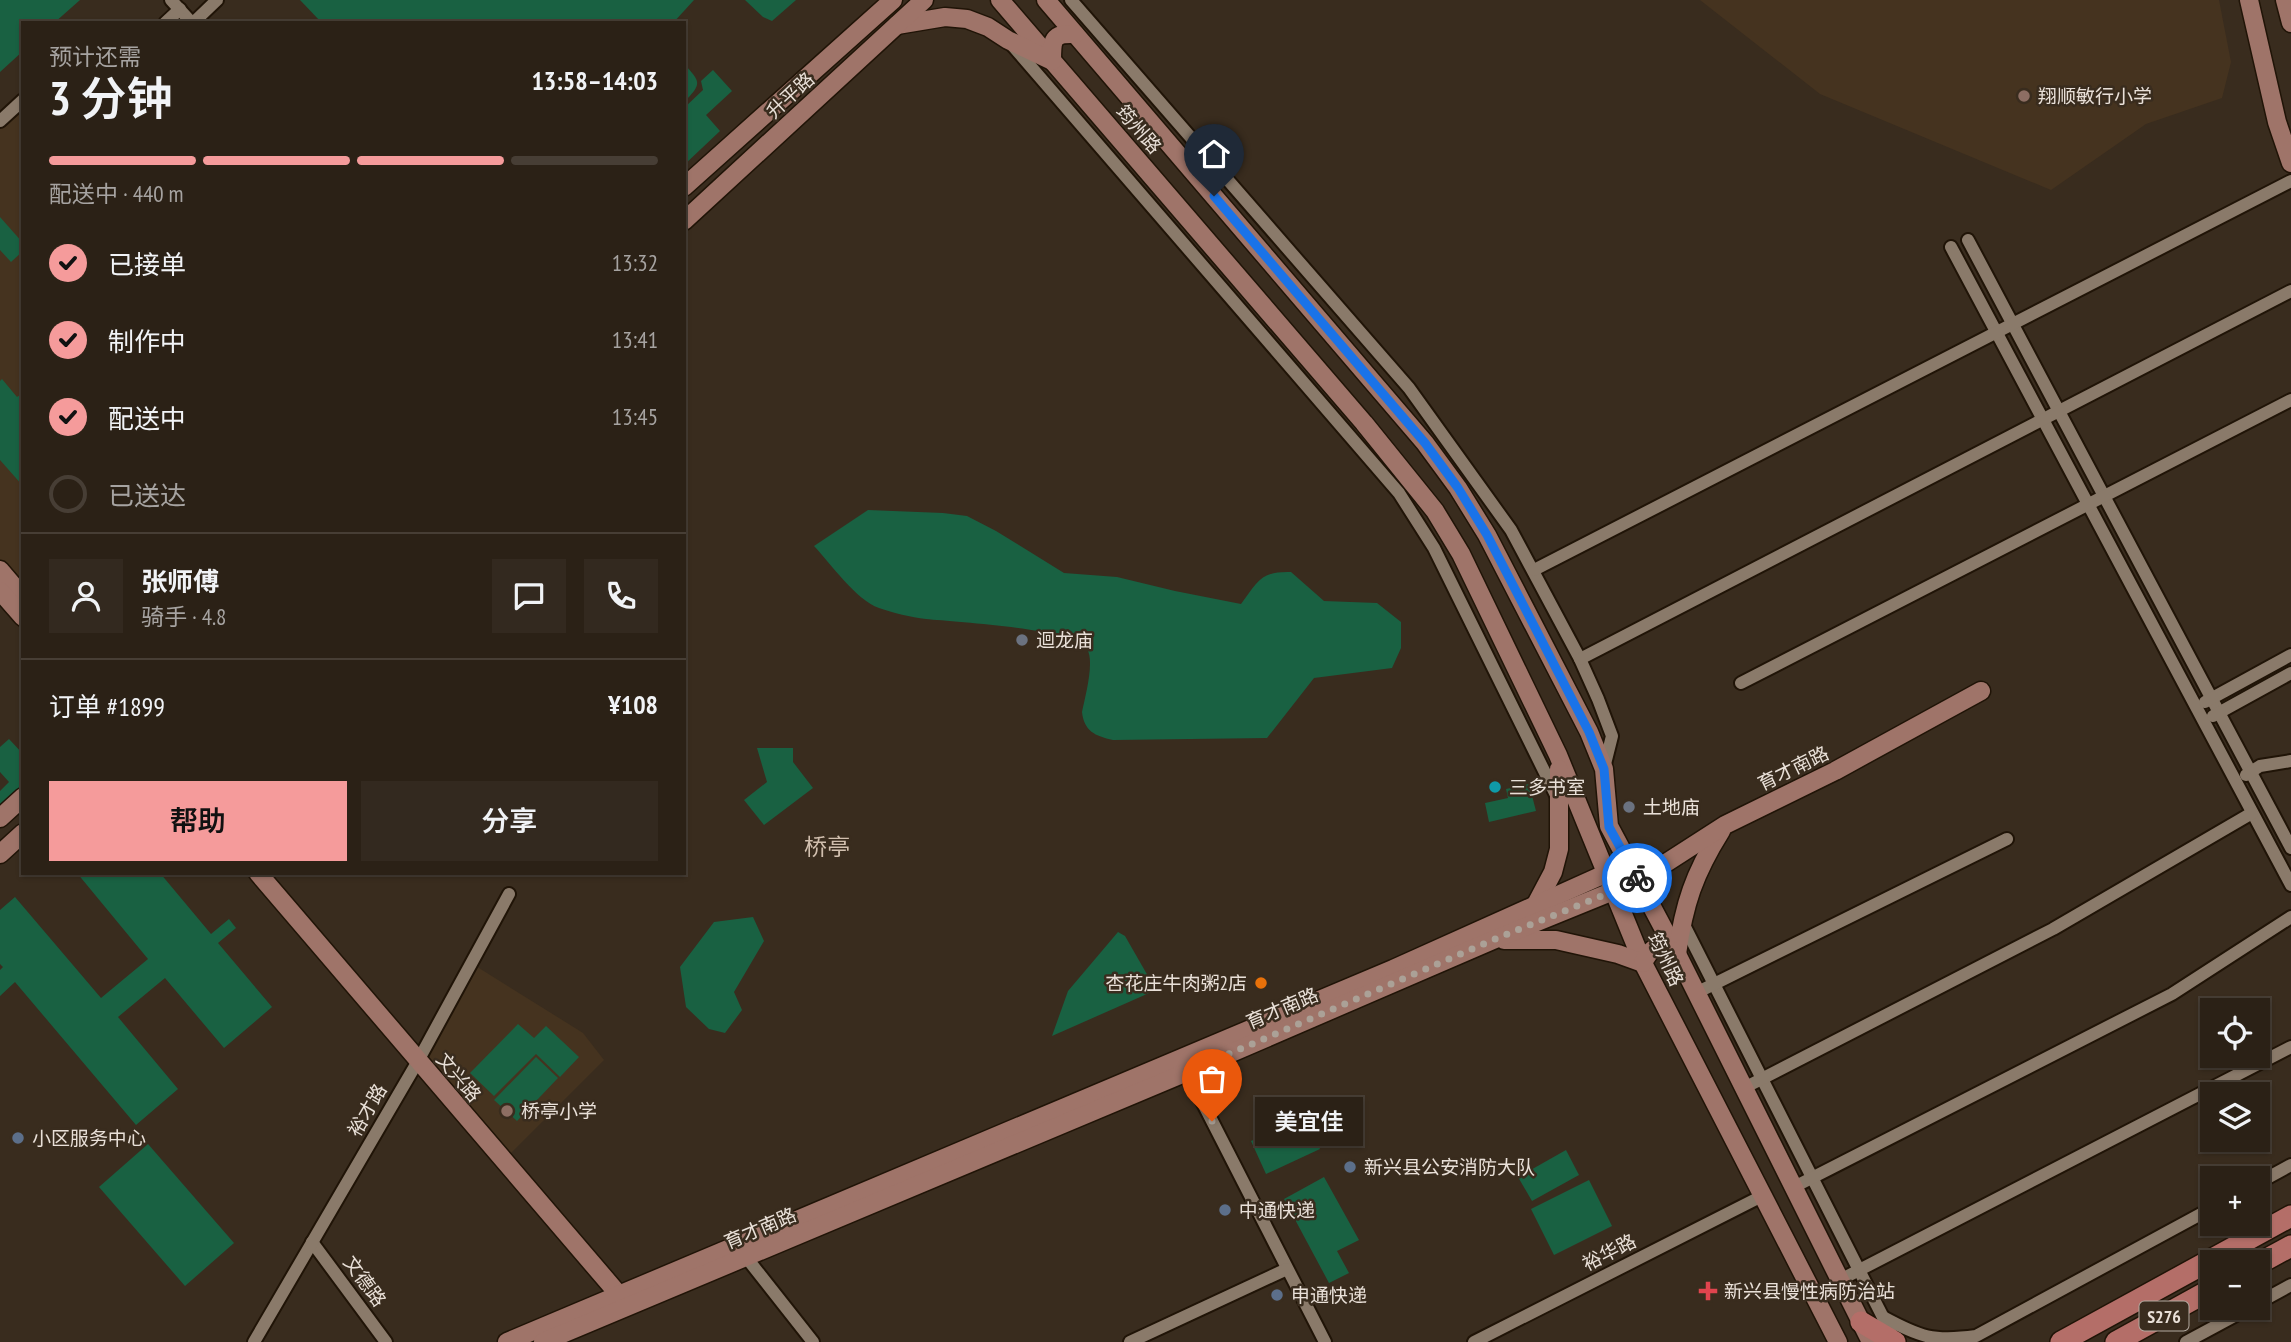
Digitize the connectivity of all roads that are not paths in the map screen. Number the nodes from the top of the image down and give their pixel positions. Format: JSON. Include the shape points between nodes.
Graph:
{"nodes":[{"id":1,"x":217,"y":0,"type":"edge"},
{"id":2,"x":924,"y":0,"type":"edge"},
{"id":3,"x":1000,"y":0,"type":"edge"},
{"id":4,"x":1046,"y":0,"type":"edge"},
{"id":5,"x":1071,"y":0,"type":"edge"},
{"id":6,"x":2249,"y":0,"type":"edge"},
{"id":7,"x":2285,"y":0,"type":"edge"},
{"id":8,"x":887,"y":3,"type":"edge"},
{"id":9,"x":175,"y":5,"type":"edge"},
{"id":10,"x":166,"y":21,"type":"edge"},
{"id":11,"x":191,"y":21,"type":"edge"},
{"id":12,"x":195,"y":21,"type":"edge"},
{"id":13,"x":2291,"y":23,"type":"edge"},
{"id":14,"x":897,"y":25,"type":"junction"},
{"id":15,"x":1075,"y":34,"type":"junction"},
{"id":16,"x":1008,"y":40,"type":"junction"},
{"id":17,"x":1052,"y":61,"type":"junction"},
{"id":18,"x":21,"y":102,"type":"edge"},
{"id":19,"x":0,"y":121,"type":"edge"},
{"id":20,"x":2291,"y":163,"type":"edge"},
{"id":21,"x":2291,"y":181,"type":"edge"},
{"id":22,"x":686,"y":185,"type":"edge"},
{"id":23,"x":686,"y":219,"type":"edge"},
{"id":24,"x":1968,"y":240,"type":"dead end"},
{"id":25,"x":1951,"y":247,"type":"dead end"},
{"id":26,"x":2291,"y":291,"type":"edge"},
{"id":27,"x":2012,"y":324,"type":"junction"},
{"id":28,"x":1996,"y":332,"type":"junction"},
{"id":29,"x":2291,"y":400,"type":"edge"},
{"id":30,"x":2059,"y":411,"type":"junction"},
{"id":31,"x":2043,"y":419,"type":"junction"},
{"id":32,"x":2104,"y":496,"type":"junction"},
{"id":33,"x":2088,"y":505,"type":"junction"},
{"id":34,"x":0,"y":570,"type":"edge"},
{"id":35,"x":1534,"y":570,"type":"junction"},
{"id":36,"x":0,"y":591,"type":"edge"},
{"id":37,"x":21,"y":595,"type":"edge"},
{"id":38,"x":21,"y":615,"type":"edge"},
{"id":39,"x":2291,"y":655,"type":"edge"},
{"id":40,"x":1580,"y":659,"type":"junction"},
{"id":41,"x":2291,"y":673,"type":"edge"},
{"id":42,"x":1741,"y":683,"type":"dead end"},
{"id":43,"x":1981,"y":691,"type":"dead end"},
{"id":44,"x":2211,"y":698,"type":"junction"},
{"id":45,"x":2196,"y":707,"type":"junction"},
{"id":46,"x":2219,"y":713,"type":"junction"},
{"id":47,"x":2204,"y":721,"type":"junction"},
{"id":48,"x":1558,"y":755,"type":"junction"},
{"id":49,"x":2291,"y":761,"type":"edge"},
{"id":50,"x":1604,"y":769,"type":"junction"},
{"id":51,"x":2250,"y":771,"type":"junction"},
{"id":52,"x":2237,"y":784,"type":"junction"},
{"id":53,"x":21,"y":799,"type":"edge"},
{"id":54,"x":1560,"y":804,"type":"junction"},
{"id":55,"x":2252,"y":813,"type":"junction"},
{"id":56,"x":0,"y":818,"type":"edge"},
{"id":57,"x":1725,"y":825,"type":"junction"},
{"id":58,"x":21,"y":835,"type":"edge"},
{"id":59,"x":2007,"y":839,"type":"dead end"},
{"id":60,"x":2291,"y":848,"type":"edge"},
{"id":61,"x":0,"y":854,"type":"edge"},
{"id":62,"x":1629,"y":863,"type":"junction"},
{"id":63,"x":1606,"y":873,"type":"junction"},
{"id":64,"x":260,"y":875,"type":"edge"},
{"id":65,"x":1638,"y":881,"type":"junction"},
{"id":66,"x":2291,"y":885,"type":"edge"},
{"id":67,"x":1614,"y":891,"type":"junction"},
{"id":68,"x":509,"y":894,"type":"dead end"},
{"id":69,"x":1535,"y":906,"type":"junction"},
{"id":70,"x":2291,"y":918,"type":"edge"},
{"id":71,"x":1682,"y":920,"type":"junction"},
{"id":72,"x":1493,"y":940,"type":"junction"},
{"id":73,"x":1677,"y":954,"type":"junction"},
{"id":74,"x":1643,"y":963,"type":"junction"},
{"id":75,"x":1714,"y":984,"type":"junction"},
{"id":76,"x":1696,"y":993,"type":"junction"},
{"id":77,"x":2291,"y":1047,"type":"edge"},
{"id":78,"x":418,"y":1061,"type":"junction"},
{"id":79,"x":1187,"y":1072,"type":"junction"},
{"id":80,"x":1762,"y":1079,"type":"junction"},
{"id":81,"x":1744,"y":1088,"type":"junction"},
{"id":82,"x":2291,"y":1165,"type":"edge"},
{"id":83,"x":2270,"y":1176,"type":"edge"},
{"id":84,"x":1812,"y":1178,"type":"junction"},
{"id":85,"x":1794,"y":1188,"type":"junction"},
{"id":86,"x":1762,"y":1196,"type":"junction"},
{"id":87,"x":2200,"y":1215,"type":"edge"},
{"id":88,"x":2291,"y":1216,"type":"edge"},
{"id":89,"x":313,"y":1242,"type":"junction"},
{"id":90,"x":2291,"y":1246,"type":"edge"},
{"id":91,"x":746,"y":1257,"type":"junction"},
{"id":92,"x":2270,"y":1257,"type":"edge"},
{"id":93,"x":1287,"y":1269,"type":"junction"},
{"id":94,"x":1860,"y":1271,"type":"junction"},
{"id":95,"x":1840,"y":1280,"type":"junction"},
{"id":96,"x":2291,"y":1285,"type":"edge"},
{"id":97,"x":2200,"y":1296,"type":"edge"},
{"id":98,"x":2270,"y":1296,"type":"edge"},
{"id":99,"x":624,"y":1300,"type":"junction"},
{"id":100,"x":1883,"y":1317,"type":"junction"},
{"id":101,"x":2226,"y":1320,"type":"edge"},
{"id":102,"x":1861,"y":1322,"type":"junction"},
{"id":103,"x":1933,"y":1340,"type":"edge"},
{"id":104,"x":254,"y":1342,"type":"edge"},
{"id":105,"x":386,"y":1342,"type":"edge"},
{"id":106,"x":507,"y":1342,"type":"edge"},
{"id":107,"x":543,"y":1342,"type":"edge"},
{"id":108,"x":813,"y":1342,"type":"edge"},
{"id":109,"x":1130,"y":1342,"type":"edge"},
{"id":110,"x":1325,"y":1342,"type":"edge"},
{"id":111,"x":1474,"y":1342,"type":"edge"},
{"id":112,"x":1838,"y":1342,"type":"edge"},
{"id":113,"x":1871,"y":1342,"type":"edge"},
{"id":114,"x":1896,"y":1342,"type":"edge"},
{"id":115,"x":2061,"y":1342,"type":"edge"},
{"id":116,"x":2116,"y":1342,"type":"edge"},
{"id":117,"x":2186,"y":1342,"type":"edge"}],
"edges":[{"from":1,"to":12,"type":"street"},
{"from":2,"to":14,"type":"street","name":"升平路"},
{"from":3,"to":17,"type":"street","name":"筠州路"},
{"from":4,"to":15,"type":"street","name":"筠州路"},
{"from":5,"to":35,"type":"street","via":[[1409,388],[1511,530]]},
{"from":6,"to":20,"type":"street"},
{"from":7,"to":13,"type":"street"},
{"from":8,"to":22,"type":"street","name":"升平路"},
{"from":9,"to":10,"type":"street"},
{"from":9,"to":11,"type":"street"},
{"from":14,"to":16,"type":"street","via":[[945,17],[967,19]]},
{"from":14,"to":23,"type":"street","name":"升平路"},
{"from":15,"to":17,"type":"street","via":[[1056,36]]},
{"from":15,"to":50,"type":"street","name":"筠州路","via":[[1418,434],[1458,488],[1487,535]]},
{"from":16,"to":17,"type":"street"},
{"from":16,"to":54,"type":"street","via":[[1399,493],[1434,548]]},
{"from":17,"to":48,"type":"street","name":"筠州路","via":[[1436,511]]},
{"from":18,"to":19,"type":"street"},
{"from":21,"to":27,"type":"street"},
{"from":24,"to":27,"type":"street"},
{"from":25,"to":28,"type":"street"},
{"from":26,"to":30,"type":"street"},
{"from":27,"to":28,"type":"street"},
{"from":27,"to":30,"type":"street"},
{"from":28,"to":31,"type":"street"},
{"from":28,"to":35,"type":"street"},
{"from":29,"to":32,"type":"street"},
{"from":30,"to":31,"type":"street"},
{"from":30,"to":32,"type":"street"},
{"from":31,"to":33,"type":"street"},
{"from":31,"to":40,"type":"street"},
{"from":32,"to":33,"type":"street"},
{"from":32,"to":44,"type":"street"},
{"from":33,"to":42,"type":"street"},
{"from":33,"to":45,"type":"street"},
{"from":34,"to":37,"type":"street"},
{"from":35,"to":40,"type":"street"},
{"from":36,"to":38,"type":"street"},
{"from":39,"to":44,"type":"street"},
{"from":40,"to":50,"type":"street","via":[[1612,736]]},
{"from":41,"to":46,"type":"street"},
{"from":43,"to":57,"type":"street","name":"育才南路"},
{"from":44,"to":45,"type":"street"},
{"from":44,"to":46,"type":"street"},
{"from":45,"to":47,"type":"street"},
{"from":46,"to":47,"type":"street"},
{"from":46,"to":51,"type":"street"},
{"from":47,"to":52,"type":"street"},
{"from":48,"to":54,"type":"street"},
{"from":48,"to":63,"type":"street","name":"筠州路"},
{"from":49,"to":51,"type":"street"},
{"from":50,"to":62,"type":"street","name":"筠州路","via":[[1609,827]]},
{"from":51,"to":52,"type":"street"},
{"from":51,"to":60,"type":"street"},
{"from":52,"to":55,"type":"street"},
{"from":53,"to":56,"type":"street"},
{"from":54,"to":69,"type":"street","via":[[1559,849]]},
{"from":55,"to":66,"type":"street"},
{"from":55,"to":80,"type":"street","via":[[2053,929]]},
{"from":57,"to":65,"type":"street","name":"育才南路"},
{"from":57,"to":71,"type":"street","via":[[1700,864]]},
{"from":58,"to":61,"type":"street"},
{"from":59,"to":75,"type":"street"},
{"from":62,"to":63,"type":"street","name":"育才南路"},
{"from":62,"to":65,"type":"street","name":"筠州路"},
{"from":63,"to":67,"type":"street","name":"筠州路"},
{"from":63,"to":69,"type":"street","name":"育才南路"},
{"from":64,"to":78,"type":"street","name":"文兴路"},
{"from":65,"to":67,"type":"street","name":"育才南路"},
{"from":65,"to":73,"type":"street","name":"筠州路"},
{"from":67,"to":72,"type":"street","name":"育才南路"},
{"from":67,"to":74,"type":"street","name":"筠州路"},
{"from":68,"to":78,"type":"street","name":"裕才路"},
{"from":69,"to":99,"type":"street","name":"育才南路"},
{"from":70,"to":84,"type":"street","via":[[2172,994]]},
{"from":71,"to":73,"type":"street"},
{"from":71,"to":75,"type":"street"},
{"from":72,"to":74,"type":"street","via":[[1556,940]]},
{"from":72,"to":79,"type":"street","name":"育才南路"},
{"from":73,"to":74,"type":"street","via":[[1664,946],[1655,947]]},
{"from":73,"to":76,"type":"street","name":"筠州路"},
{"from":74,"to":86,"type":"street","name":"筠州路"},
{"from":75,"to":76,"type":"street"},
{"from":75,"to":80,"type":"street"},
{"from":76,"to":81,"type":"street","name":"筠州路"},
{"from":77,"to":94,"type":"street"},
{"from":78,"to":89,"type":"street","name":"裕才路"},
{"from":78,"to":99,"type":"street","name":"文兴路"},
{"from":79,"to":91,"type":"street","name":"育才南路"},
{"from":79,"to":93,"type":"street"},
{"from":80,"to":81,"type":"street"},
{"from":80,"to":84,"type":"street"},
{"from":81,"to":85,"type":"street","name":"筠州路"},
{"from":82,"to":83,"type":"street"},
{"from":84,"to":85,"type":"street"},
{"from":84,"to":94,"type":"street"},
{"from":85,"to":95,"type":"street","name":"筠州路"},
{"from":86,"to":111,"type":"street","name":"裕华路"},
{"from":86,"to":112,"type":"street","name":"筠州路"},
{"from":87,"to":103,"type":"street","via":[[1976,1336],[1953,1342]]},
{"from":88,"to":115,"type":"main road","number":"S276"},
{"from":89,"to":104,"type":"street","name":"裕才路"},
{"from":89,"to":105,"type":"street","name":"文德路"},
{"from":90,"to":92,"type":"main road"},
{"from":91,"to":99,"type":"street","name":"育才南路"},
{"from":91,"to":108,"type":"street"},
{"from":93,"to":109,"type":"street"},
{"from":93,"to":110,"type":"street"},
{"from":94,"to":95,"type":"street"},
{"from":94,"to":100,"type":"street"},
{"from":95,"to":102,"type":"street","name":"筠州路"},
{"from":96,"to":98,"type":"street"},
{"from":97,"to":116,"type":"main road","number":"S276"},
{"from":99,"to":106,"type":"street","name":"育才南路"},
{"from":99,"to":107,"type":"street","name":"育才南路"},
{"from":100,"to":103,"type":"street"},
{"from":100,"to":114,"type":"street"},
{"from":101,"to":117,"type":"street"},
{"from":102,"to":113,"type":"street","name":"筠州路"},
{"from":102,"to":114,"type":"main road"},
{"from":103,"to":114,"type":"street"}]}
